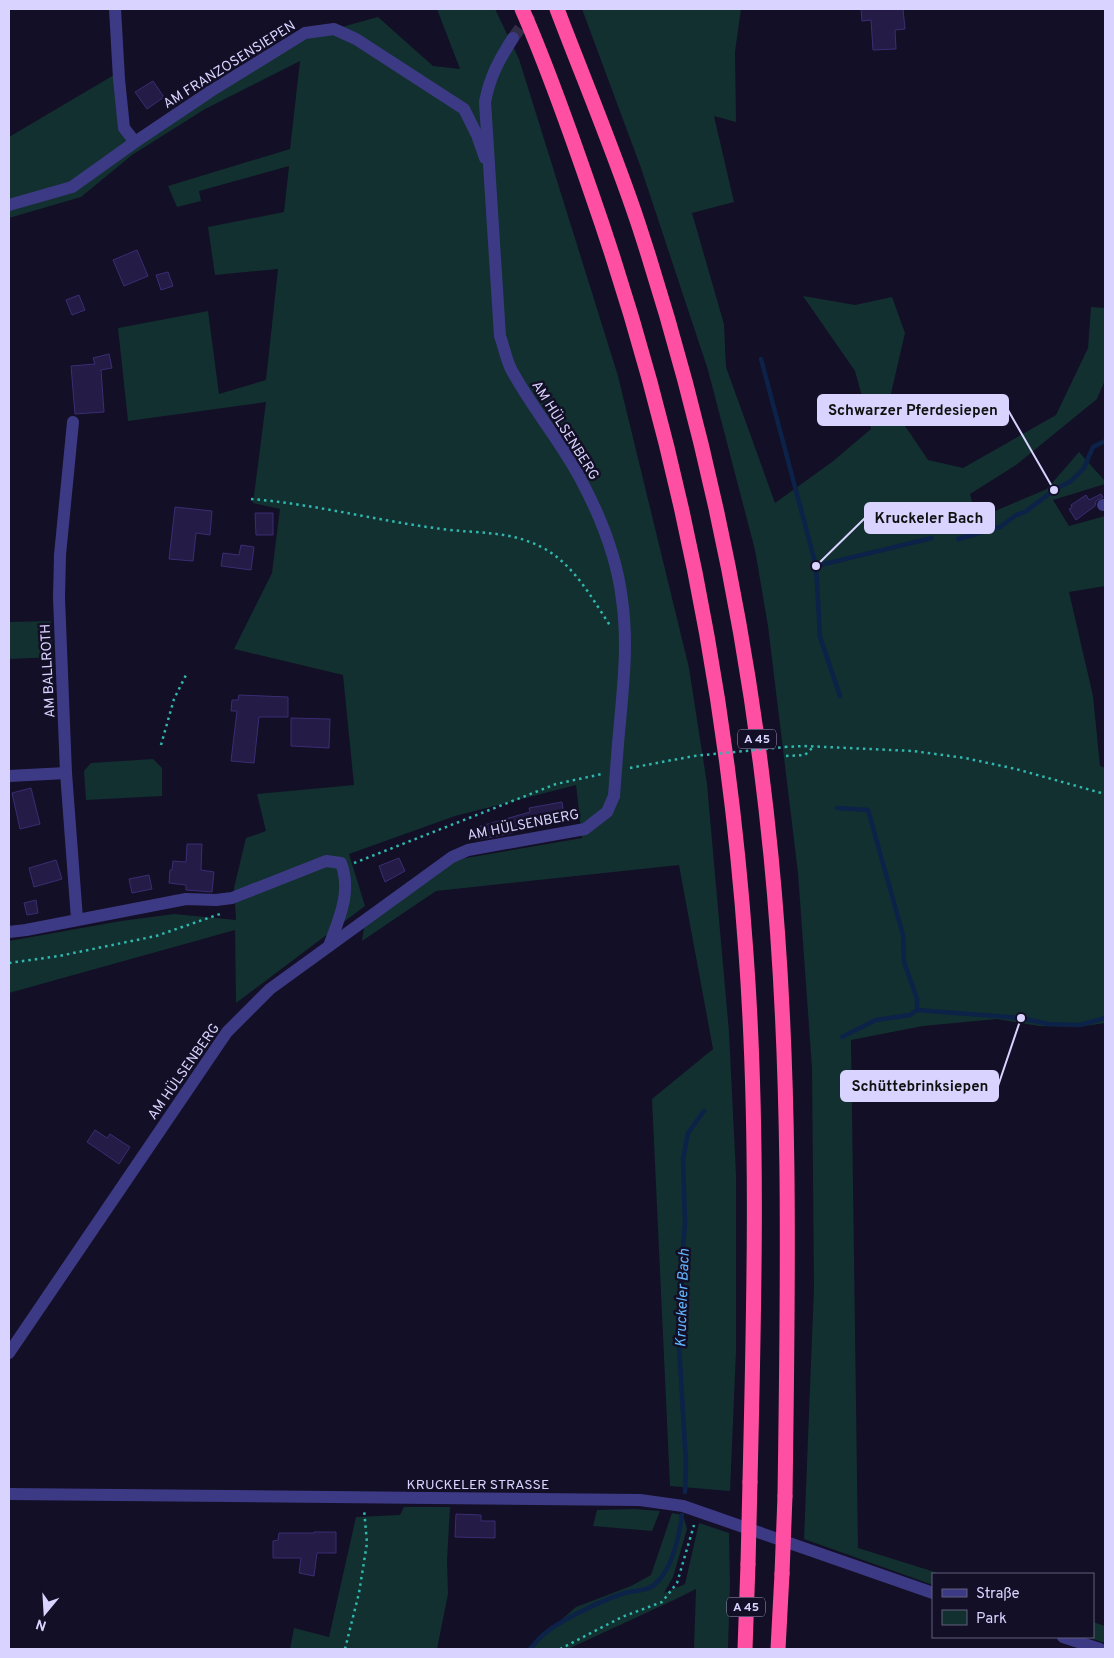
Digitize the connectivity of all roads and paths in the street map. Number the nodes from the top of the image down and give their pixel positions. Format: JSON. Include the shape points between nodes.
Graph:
{"nodes":[{"id":1,"x":115,"y":9,"type":"edge"},
{"id":2,"x":522,"y":9,"type":"edge"},
{"id":3,"x":557,"y":9,"type":"edge"},
{"id":4,"x":513,"y":38,"type":"tunnel mouth"},
{"id":5,"x":485,"y":102,"type":"junction"},
{"id":6,"x":464,"y":109,"type":"junction"},
{"id":7,"x":135,"y":142,"type":"junction"},
{"id":8,"x":490,"y":172,"type":"junction"},
{"id":9,"x":9,"y":205,"type":"edge"},
{"id":10,"x":73,"y":422,"type":"dead end"},
{"id":11,"x":251,"y":499,"type":"dead end"},
{"id":12,"x":612,"y":628,"type":"dead end"},
{"id":13,"x":186,"y":676,"type":"dead end"},
{"id":14,"x":161,"y":746,"type":"dead end"},
{"id":15,"x":813,"y":747,"type":"junction"},
{"id":16,"x":786,"y":756,"type":"dead end"},
{"id":17,"x":623,"y":769,"type":"dead end"},
{"id":18,"x":66,"y":773,"type":"junction"},
{"id":19,"x":604,"y":773,"type":"dead end"},
{"id":20,"x":9,"y":776,"type":"edge"},
{"id":21,"x":1105,"y":794,"type":"edge"},
{"id":22,"x":343,"y":868,"type":"junction"},
{"id":23,"x":77,"y":919,"type":"junction"},
{"id":24,"x":9,"y":932,"type":"edge"},
{"id":25,"x":329,"y":946,"type":"junction"},
{"id":26,"x":79,"y":952,"type":"dead end"},
{"id":27,"x":9,"y":963,"type":"edge"},
{"id":28,"x":9,"y":1353,"type":"edge"},
{"id":29,"x":9,"y":1494,"type":"edge"},
{"id":30,"x":364,"y":1498,"type":"junction"},
{"id":31,"x":698,"y":1511,"type":"junction"},
{"id":32,"x":932,"y":1593,"type":"edge"},
{"id":33,"x":1066,"y":1638,"type":"edge"},
{"id":34,"x":345,"y":1649,"type":"edge"},
{"id":35,"x":560,"y":1649,"type":"edge"},
{"id":36,"x":745,"y":1649,"type":"edge"},
{"id":37,"x":778,"y":1649,"type":"edge"},
{"id":38,"x":1100,"y":1649,"type":"edge"}],
"edges":[{"from":1,"to":7,"type":"street","via":[[124,128]]},
{"from":2,"to":36,"type":"highway","number":"A 45","bridge":true,"via":[[577,150],[637,334],[677,487],[703,614],[728,770],[739,866],[751,1044],[754,1158],[755,1278]]},
{"from":3,"to":37,"type":"highway","number":"A 45","bridge":true,"via":[[637,222],[688,398],[731,586],[760,760],[771,856],[784,1049],[788,1272],[785,1496]]},
{"from":4,"to":5,"type":"street","name":"AM HÜLSENBERG","via":[[497,63]]},
{"from":5,"to":6,"type":"street"},
{"from":5,"to":8,"type":"street","name":"AM HÜLSENBERG"},
{"from":6,"to":7,"type":"street","name":"AM FRANZOSENSIEPEN","via":[[356,39],[334,29],[305,33]]},
{"from":6,"to":8,"type":"street"},
{"from":7,"to":9,"type":"street","name":"AM FRANZOSENSIEPEN","via":[[72,187]]},
{"from":8,"to":25,"type":"street","name":"AM HÜLSENBERG","bridge":true,"via":[[500,336],[505,352],[528,398],[580,478],[614,559],[622,600],[625,658],[614,796],[607,812],[585,829],[468,850],[452,857]]},
{"from":10,"to":18,"type":"street","name":"AM BALLROTH","via":[[59,598]]},
{"from":11,"to":12,"type":"path","via":[[522,538],[547,550],[571,570]]},
{"from":13,"to":14,"type":"path","via":[[174,699]]},
{"from":15,"to":16,"type":"path","via":[[805,755]]},
{"from":15,"to":17,"type":"path","bridge":true,"via":[[694,756]]},
{"from":15,"to":21,"type":"path","via":[[913,751],[965,758]]},
{"from":18,"to":20,"type":"street"},
{"from":18,"to":23,"type":"street","name":"AM BALLROTH"},
{"from":19,"to":22,"type":"path","via":[[556,784]]},
{"from":22,"to":23,"type":"street","via":[[341,862],[326,861],[232,898],[186,899]]},
{"from":22,"to":25,"type":"street","via":[[347,887]]},
{"from":23,"to":24,"type":"street"},
{"from":25,"to":28,"type":"street","name":"AM HÜLSENBERG","via":[[270,989],[227,1032]]},
{"from":26,"to":27,"type":"path"},
{"from":29,"to":30,"type":"street","name":"KRUCKELER STRASSE"},
{"from":30,"to":31,"type":"street","name":"KRUCKELER STRASSE","via":[[640,1500]]},
{"from":30,"to":34,"type":"path","via":[[367,1543]]},
{"from":31,"to":32,"type":"street","name":"KRUCKELER STRASSE"},
{"from":31,"to":35,"type":"path","via":[[677,1583],[662,1602],[622,1617]]},
{"from":33,"to":38,"type":"street"}]}
